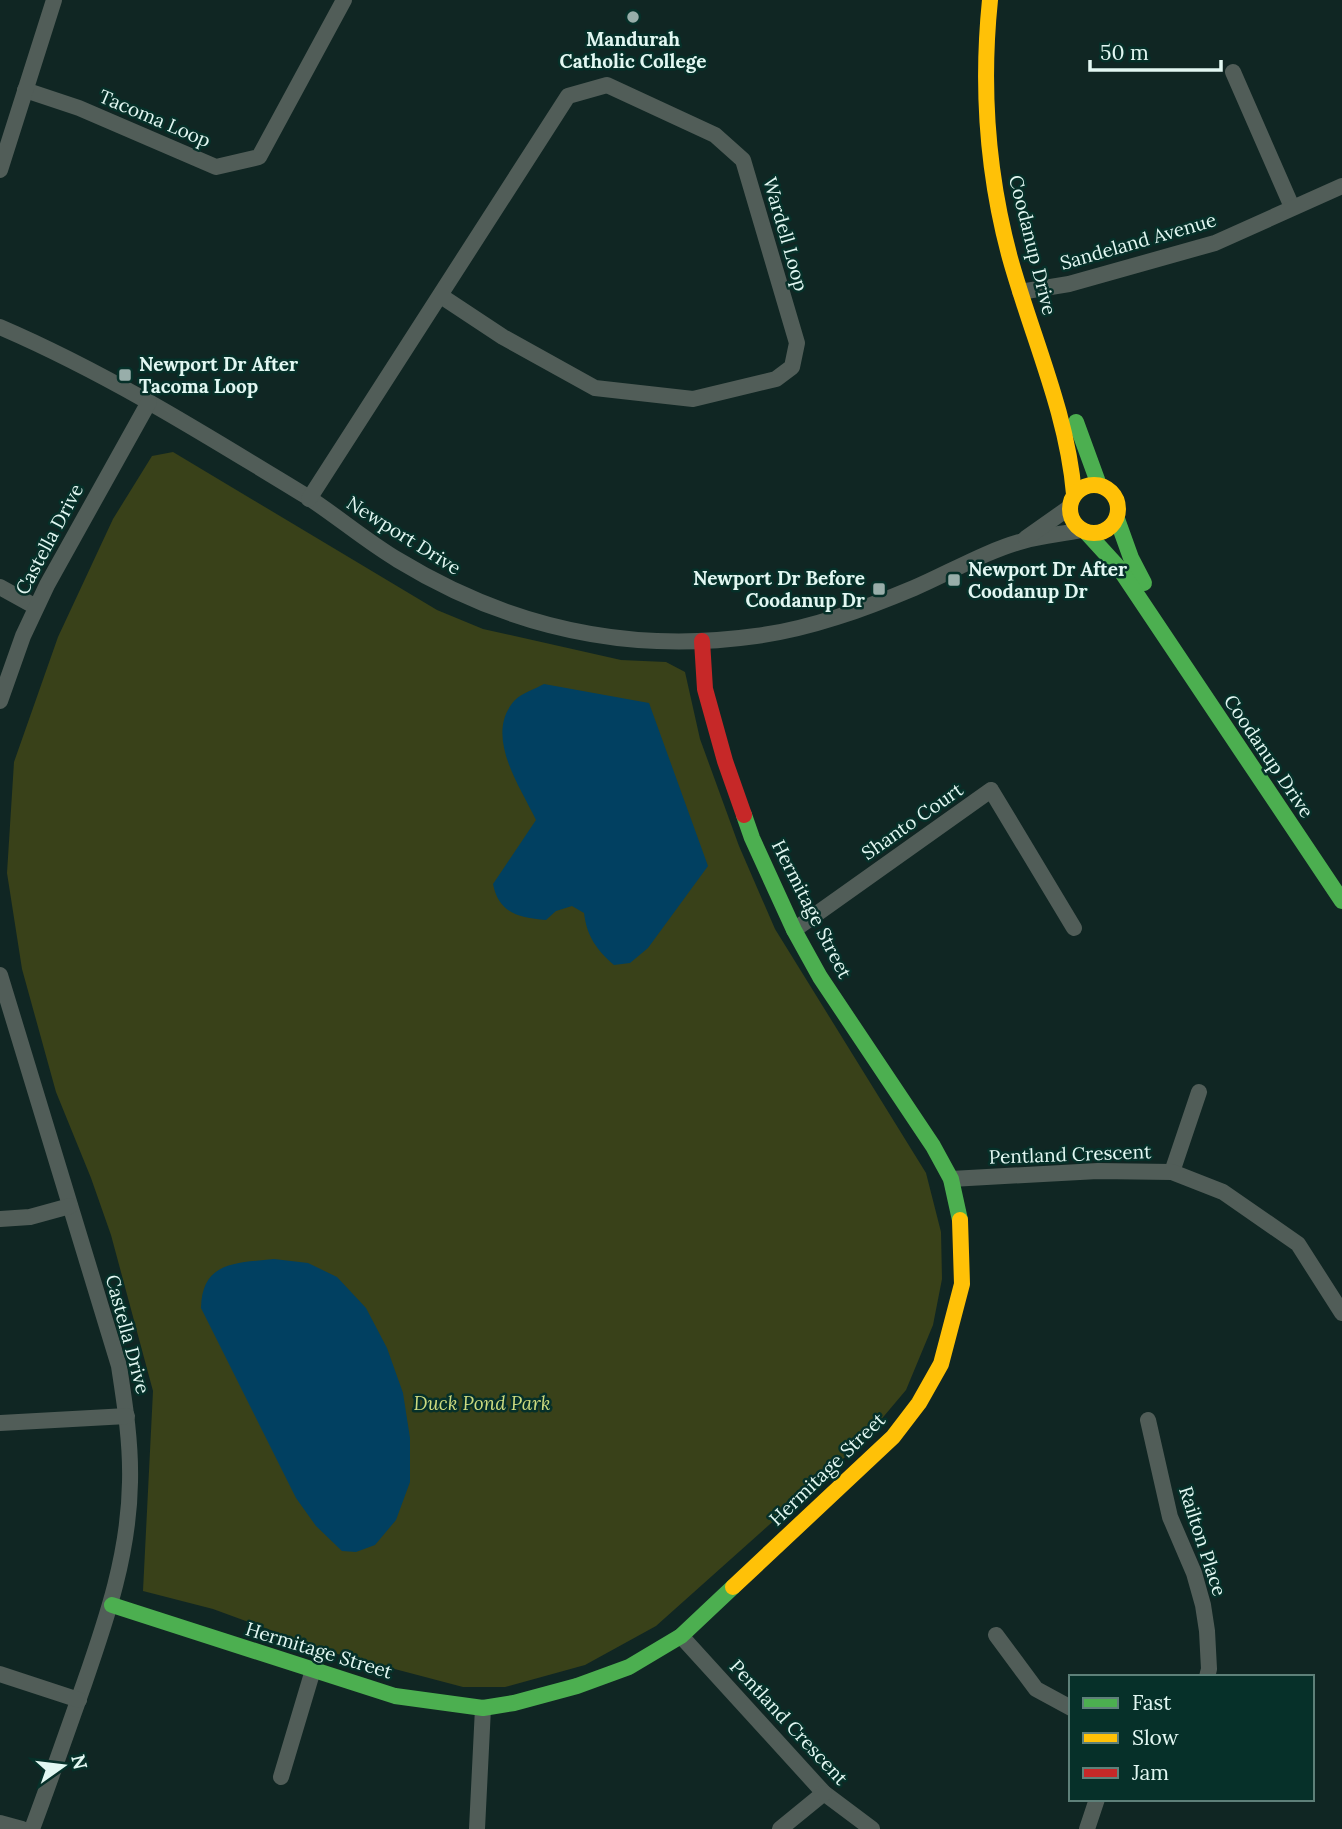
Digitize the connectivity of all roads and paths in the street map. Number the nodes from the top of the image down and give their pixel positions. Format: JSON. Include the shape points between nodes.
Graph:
{"nodes":[{"id":1,"x":54,"y":0,"type":"edge"},
{"id":2,"x":344,"y":0,"type":"edge"},
{"id":3,"x":990,"y":0,"type":"edge"},
{"id":4,"x":1005,"y":0,"type":"edge"},
{"id":5,"x":1233,"y":72,"type":"dead end"},
{"id":6,"x":25,"y":90,"type":"junction"},
{"id":7,"x":992,"y":96,"type":"junction"},
{"id":8,"x":0,"y":170,"type":"edge"},
{"id":9,"x":1342,"y":186,"type":"edge"},
{"id":10,"x":1292,"y":207,"type":"junction"},
{"id":11,"x":1027,"y":291,"type":"junction"},
{"id":12,"x":441,"y":296,"type":"junction"},
{"id":13,"x":0,"y":327,"type":"edge"},
{"id":14,"x":149,"y":402,"type":"junction"},
{"id":15,"x":1099,"y":485,"type":"junction"},
{"id":16,"x":309,"y":499,"type":"junction"},
{"id":17,"x":1072,"y":501,"type":"junction"},
{"id":18,"x":1117,"y":519,"type":"junction"},
{"id":19,"x":1084,"y":531,"type":"junction"},
{"id":20,"x":1021,"y":542,"type":"junction"},
{"id":21,"x":0,"y":587,"type":"edge"},
{"id":22,"x":36,"y":607,"type":"junction"},
{"id":23,"x":702,"y":641,"type":"junction"},
{"id":24,"x":0,"y":701,"type":"edge"},
{"id":25,"x":1342,"y":878,"type":"edge"},
{"id":26,"x":1342,"y":901,"type":"edge"},
{"id":27,"x":1074,"y":928,"type":"dead end"},
{"id":28,"x":794,"y":930,"type":"junction"},
{"id":29,"x":0,"y":975,"type":"edge"},
{"id":30,"x":1199,"y":1092,"type":"dead end"},
{"id":31,"x":1172,"y":1172,"type":"junction"},
{"id":32,"x":951,"y":1179,"type":"junction"},
{"id":33,"x":70,"y":1206,"type":"junction"},
{"id":34,"x":0,"y":1219,"type":"edge"},
{"id":35,"x":1342,"y":1313,"type":"edge"},
{"id":36,"x":127,"y":1416,"type":"junction"},
{"id":37,"x":1148,"y":1420,"type":"dead end"},
{"id":38,"x":0,"y":1423,"type":"edge"},
{"id":39,"x":112,"y":1605,"type":"junction"},
{"id":40,"x":996,"y":1634,"type":"dead end"},
{"id":41,"x":681,"y":1636,"type":"junction"},
{"id":42,"x":313,"y":1670,"type":"junction"},
{"id":43,"x":0,"y":1674,"type":"edge"},
{"id":44,"x":1208,"y":1675,"type":"edge"},
{"id":45,"x":79,"y":1700,"type":"junction"},
{"id":46,"x":1069,"y":1707,"type":"edge"},
{"id":47,"x":483,"y":1708,"type":"junction"},
{"id":48,"x":281,"y":1777,"type":"dead end"},
{"id":49,"x":824,"y":1793,"type":"junction"},
{"id":50,"x":1096,"y":1801,"type":"edge"},
{"id":51,"x":0,"y":1824,"type":"edge"},
{"id":52,"x":22,"y":1829,"type":"edge"},
{"id":53,"x":32,"y":1829,"type":"edge"},
{"id":54,"x":477,"y":1829,"type":"edge"},
{"id":55,"x":780,"y":1829,"type":"edge"},
{"id":56,"x":872,"y":1829,"type":"edge"},
{"id":57,"x":1087,"y":1829,"type":"edge"}],
"edges":[{"from":1,"to":6,"type":"street"},
{"from":2,"to":6,"type":"street","name":"Tacoma Loop","via":[[259,157],[216,167]]},
{"from":3,"to":7,"type":"main road","name":"Coodanup Drive","via":[[985,50]]},
{"from":4,"to":7,"type":"main road","name":"Coodanup Drive"},
{"from":5,"to":10,"type":"street"},
{"from":6,"to":8,"type":"street"},
{"from":7,"to":11,"type":"main road","name":"Coodanup Drive","via":[[995,193]]},
{"from":9,"to":10,"type":"street","name":"Sandeland Avenue"},
{"from":10,"to":11,"type":"street","name":"Sandeland Avenue","via":[[1215,243],[1069,284]]},
{"from":11,"to":15,"type":"main road","name":"Coodanup Drive"},
{"from":11,"to":17,"type":"main road","name":"Coodanup Drive","via":[[1067,435],[1073,464]]},
{"from":12,"to":12,"type":"street","name":"Wardell Loop","via":[[568,96],[607,85],[715,135],[743,160],[797,343],[792,367],[776,379],[693,399],[595,388],[503,338]]},
{"from":12,"to":16,"type":"street","name":"Wardell Loop"},
{"from":13,"to":14,"type":"street","name":"Newport Drive"},
{"from":14,"to":16,"type":"street","name":"Newport Drive"},
{"from":14,"to":22,"type":"street","name":"Castella Drive"},
{"from":15,"to":17,"type":"main road","via":[[1084,486]]},
{"from":15,"to":18,"type":"main road","via":[[1116,497]]},
{"from":16,"to":23,"type":"street","name":"Newport Drive","via":[[395,559],[491,608],[604,637]]},
{"from":17,"to":19,"type":"main road","via":[[1072,520]]},
{"from":17,"to":20,"type":"street","name":"Newport Drive"},
{"from":18,"to":19,"type":"main road","via":[[1101,533]]},
{"from":18,"to":25,"type":"main road","name":"Coodanup Drive","via":[[1131,558],[1156,603]]},
{"from":19,"to":20,"type":"street","name":"Newport Drive"},
{"from":19,"to":26,"type":"main road","name":"Coodanup Drive","via":[[1119,568]]},
{"from":20,"to":23,"type":"street","name":"Newport Drive","via":[[836,617],[759,636]]},
{"from":21,"to":22,"type":"street"},
{"from":22,"to":24,"type":"street","name":"Castella Drive"},
{"from":23,"to":28,"type":"main road","name":"Hermitage Street","via":[[705,689],[718,738],[752,838]]},
{"from":27,"to":28,"type":"street","name":"Shanto Court","via":[[991,790]]},
{"from":28,"to":32,"type":"main road","name":"Hermitage Street"},
{"from":29,"to":33,"type":"street","name":"Castella Drive"},
{"from":30,"to":31,"type":"street"},
{"from":31,"to":32,"type":"street","name":"Pentland Crescent"},
{"from":31,"to":35,"type":"street","name":"Pentland Crescent","via":[[1223,1192],[1298,1244]]},
{"from":32,"to":41,"type":"main road","name":"Hermitage Street","via":[[960,1221],[962,1284],[942,1364],[919,1403],[892,1437]]},
{"from":33,"to":34,"type":"street","via":[[30,1217]]},
{"from":33,"to":36,"type":"street","name":"Castella Drive","via":[[119,1366]]},
{"from":36,"to":38,"type":"street"},
{"from":36,"to":39,"type":"street","name":"Castella Drive","via":[[130,1484]]},
{"from":37,"to":44,"type":"street","name":"Railton Place","via":[[1170,1517],[1203,1605]]},
{"from":39,"to":42,"type":"main road","name":"Hermitage Street"},
{"from":39,"to":45,"type":"street","name":"Castella Drive"},
{"from":40,"to":46,"type":"street","via":[[1035,1689]]},
{"from":41,"to":47,"type":"main road","name":"Hermitage Street","via":[[629,1667],[577,1686]]},
{"from":41,"to":49,"type":"street","name":"Pentland Crescent"},
{"from":42,"to":47,"type":"main road","name":"Hermitage Street","via":[[395,1696]]},
{"from":42,"to":48,"type":"street"},
{"from":43,"to":45,"type":"street"},
{"from":45,"to":53,"type":"street","name":"Castella Drive"},
{"from":47,"to":54,"type":"street"},
{"from":49,"to":55,"type":"street"},
{"from":49,"to":56,"type":"street","name":"Pentland Crescent"},
{"from":50,"to":57,"type":"street"},
{"from":51,"to":52,"type":"street"}]}
